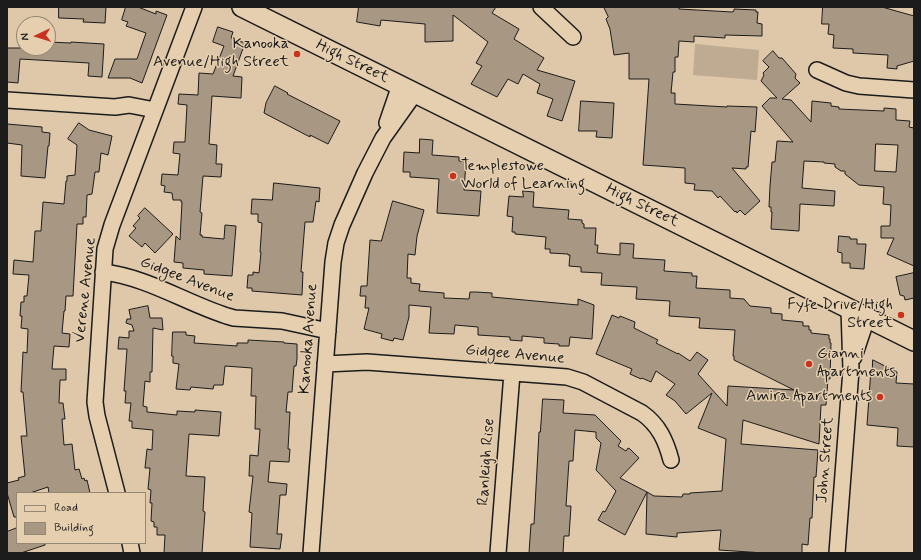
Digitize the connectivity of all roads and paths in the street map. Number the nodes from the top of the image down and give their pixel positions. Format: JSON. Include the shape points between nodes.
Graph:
{"nodes":[{"id":1,"x":194,"y":7,"type":"edge"},
{"id":2,"x":242,"y":7,"type":"edge"},
{"id":3,"x":541,"y":7,"type":"edge"},
{"id":4,"x":573,"y":37,"type":"dead end"},
{"id":5,"x":817,"y":70,"type":"dead end"},
{"id":6,"x":407,"y":89,"type":"junction"},
{"id":7,"x":914,"y":90,"type":"edge"},
{"id":8,"x":7,"y":100,"type":"edge"},
{"id":9,"x":153,"y":116,"type":"junction"},
{"id":10,"x":103,"y":272,"type":"junction"},
{"id":11,"x":848,"y":309,"type":"junction"},
{"id":12,"x":866,"y":318,"type":"junction"},
{"id":13,"x":328,"y":325,"type":"junction"},
{"id":14,"x":914,"y":341,"type":"edge"},
{"id":15,"x":326,"y":358,"type":"junction"},
{"id":16,"x":851,"y":370,"type":"junction"},
{"id":17,"x":512,"y":373,"type":"junction"},
{"id":18,"x":672,"y":460,"type":"dead end"},
{"id":19,"x":117,"y":492,"type":"edge"},
{"id":20,"x":312,"y":553,"type":"edge"},
{"id":21,"x":498,"y":553,"type":"edge"},
{"id":22,"x":837,"y":553,"type":"edge"}],
"edges":[{"from":1,"to":9,"type":"street","name":"Verene Avenue"},
{"from":2,"to":6,"type":"main road","name":"High Street"},
{"from":3,"to":4,"type":"street"},
{"from":5,"to":7,"type":"street","via":[[858,86]]},
{"from":6,"to":11,"type":"main road","name":"High Street"},
{"from":6,"to":13,"type":"street","name":"Kanooka Avenue","via":[[365,173],[336,243]]},
{"from":8,"to":9,"type":"street","via":[[115,107],[129,105]]},
{"from":9,"to":10,"type":"street","name":"Verene Avenue","via":[[112,225],[105,249]]},
{"from":10,"to":13,"type":"street","name":"Gidgee Avenue","via":[[136,280],[227,316]]},
{"from":10,"to":19,"type":"street","name":"Verene Avenue","via":[[95,402]]},
{"from":11,"to":12,"type":"main road","name":"High Street"},
{"from":11,"to":16,"type":"street","name":"John Street"},
{"from":12,"to":14,"type":"main road","name":"High Street"},
{"from":12,"to":16,"type":"street","name":"John Street"},
{"from":13,"to":15,"type":"street","name":"Kanooka Avenue"},
{"from":15,"to":17,"type":"street","name":"Gidgee Avenue"},
{"from":15,"to":20,"type":"street","name":"Kanooka Avenue"},
{"from":16,"to":22,"type":"street","name":"John Street"},
{"from":17,"to":18,"type":"street","name":"Gidgee Avenue","via":[[567,377],[583,382],[642,413],[650,418],[661,433]]},
{"from":17,"to":21,"type":"street","name":"Ranleigh Rise"}]}
